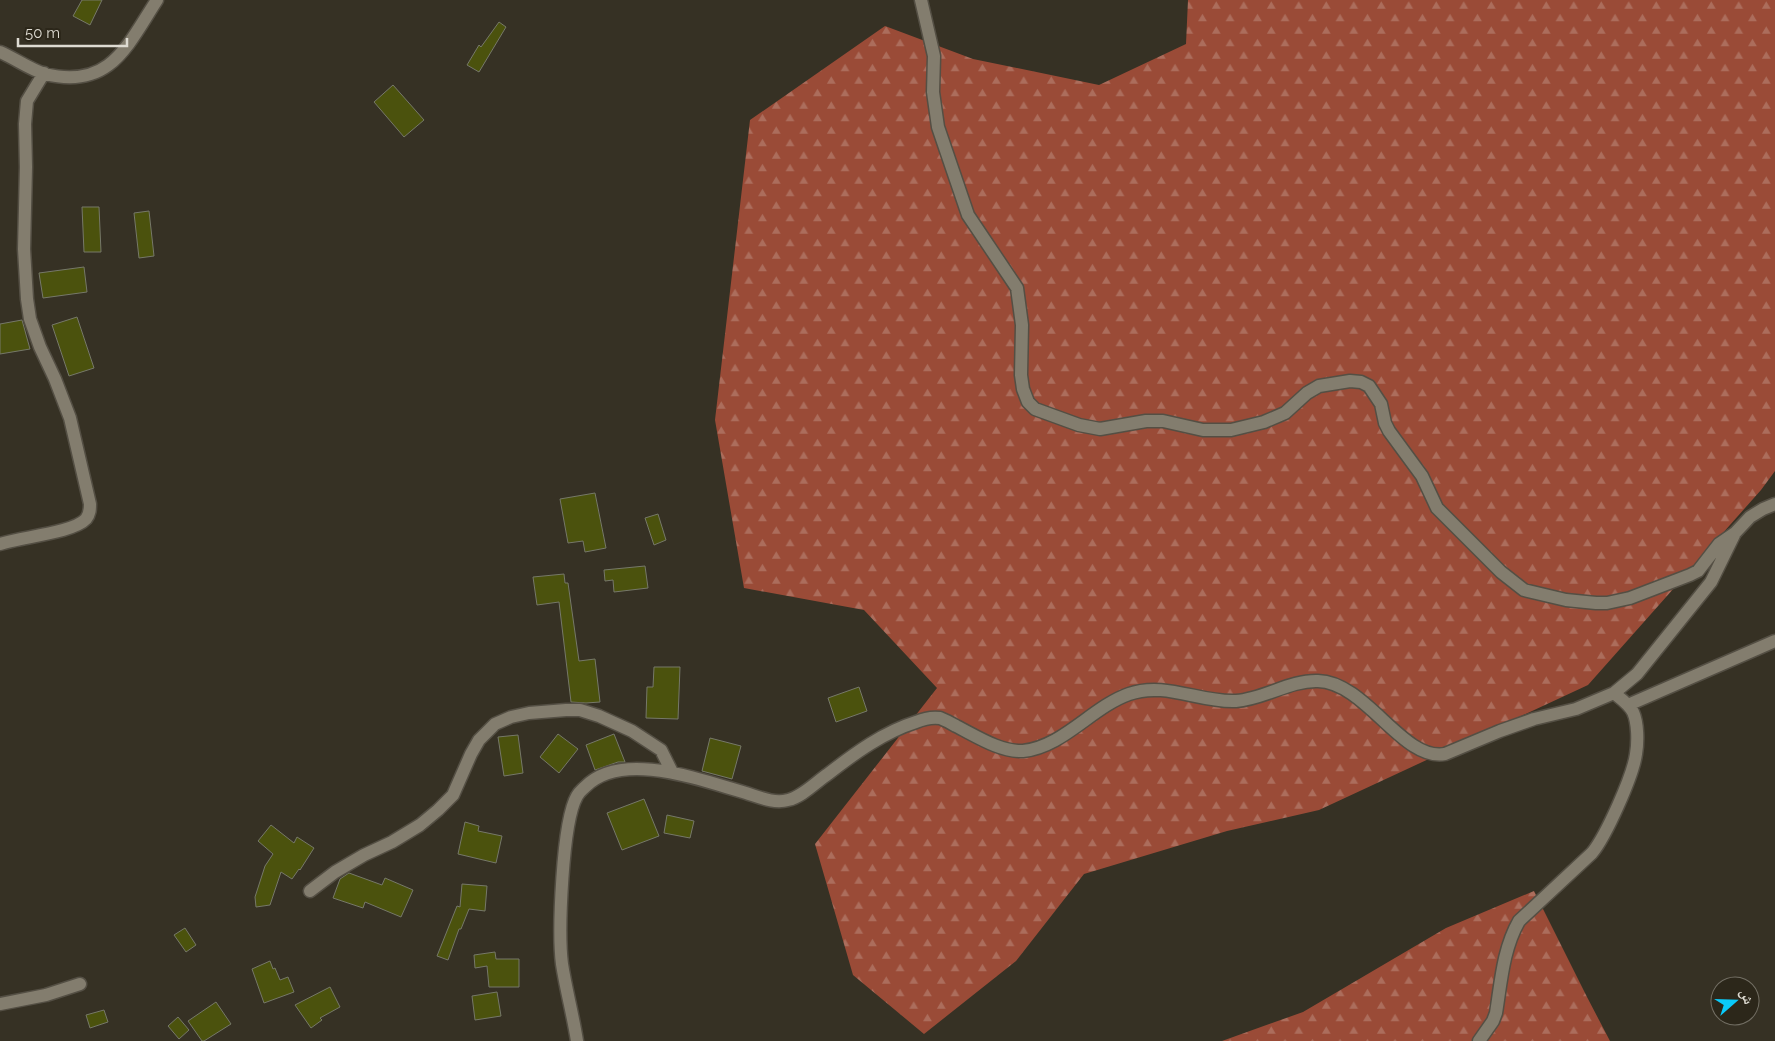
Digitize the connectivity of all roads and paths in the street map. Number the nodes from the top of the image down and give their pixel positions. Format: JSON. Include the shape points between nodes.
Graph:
{"nodes":[{"id":1,"x":156,"y":0,"type":"edge"},
{"id":2,"x":922,"y":0,"type":"edge"},
{"id":3,"x":0,"y":52,"type":"edge"},
{"id":4,"x":44,"y":73,"type":"junction"},
{"id":5,"x":1775,"y":504,"type":"edge"},
{"id":6,"x":1735,"y":533,"type":"junction"},
{"id":7,"x":0,"y":544,"type":"edge"},
{"id":8,"x":1775,"y":641,"type":"edge"},
{"id":9,"x":1614,"y":693,"type":"junction"},
{"id":10,"x":1628,"y":705,"type":"junction"},
{"id":11,"x":672,"y":772,"type":"junction"},
{"id":12,"x":310,"y":891,"type":"dead end"},
{"id":13,"x":80,"y":984,"type":"dead end"},
{"id":14,"x":0,"y":1004,"type":"edge"},
{"id":15,"x":577,"y":1041,"type":"edge"},
{"id":16,"x":1479,"y":1041,"type":"edge"}],
"edges":[{"from":1,"to":4,"type":"street","via":[[119,56],[102,70],[70,78]]},
{"from":2,"to":6,"type":"street","via":[[934,56],[938,127],[968,216],[1017,288],[1022,325],[1023,389],[1035,409],[1100,429],[1162,421],[1202,430],[1231,430],[1285,413],[1319,386],[1350,382],[1370,386],[1381,404],[1389,431],[1422,476],[1443,516],[1518,586],[1566,600],[1596,603],[1630,598],[1690,576],[1698,571],[1719,544]]},
{"from":3,"to":4,"type":"street"},
{"from":4,"to":7,"type":"street","via":[[27,101],[25,124],[27,299],[30,320],[70,418],[90,512],[88,518],[72,527]]},
{"from":5,"to":6,"type":"street","via":[[1750,518]]},
{"from":6,"to":9,"type":"street","via":[[1711,582],[1637,674]]},
{"from":8,"to":10,"type":"street"},
{"from":9,"to":10,"type":"street"},
{"from":9,"to":11,"type":"street","via":[[1439,755],[1423,752],[1365,703],[1337,685],[1317,681],[1240,701],[1169,690],[1131,693],[1110,702],[1052,742],[1025,750],[1003,748],[938,718],[923,720],[882,736],[788,800],[769,800]]},
{"from":10,"to":16,"type":"street","via":[[1636,723],[1636,754],[1601,842],[1519,921],[1506,950],[1496,1013]]},
{"from":11,"to":12,"type":"street","via":[[661,750],[632,731],[599,716],[580,710],[566,710],[511,717],[495,724],[479,740],[453,796],[438,810],[420,825],[349,863]]},
{"from":11,"to":15,"type":"street","via":[[641,768],[604,774],[587,784],[577,796],[566,842],[560,944]]},
{"from":13,"to":14,"type":"street"}]}
